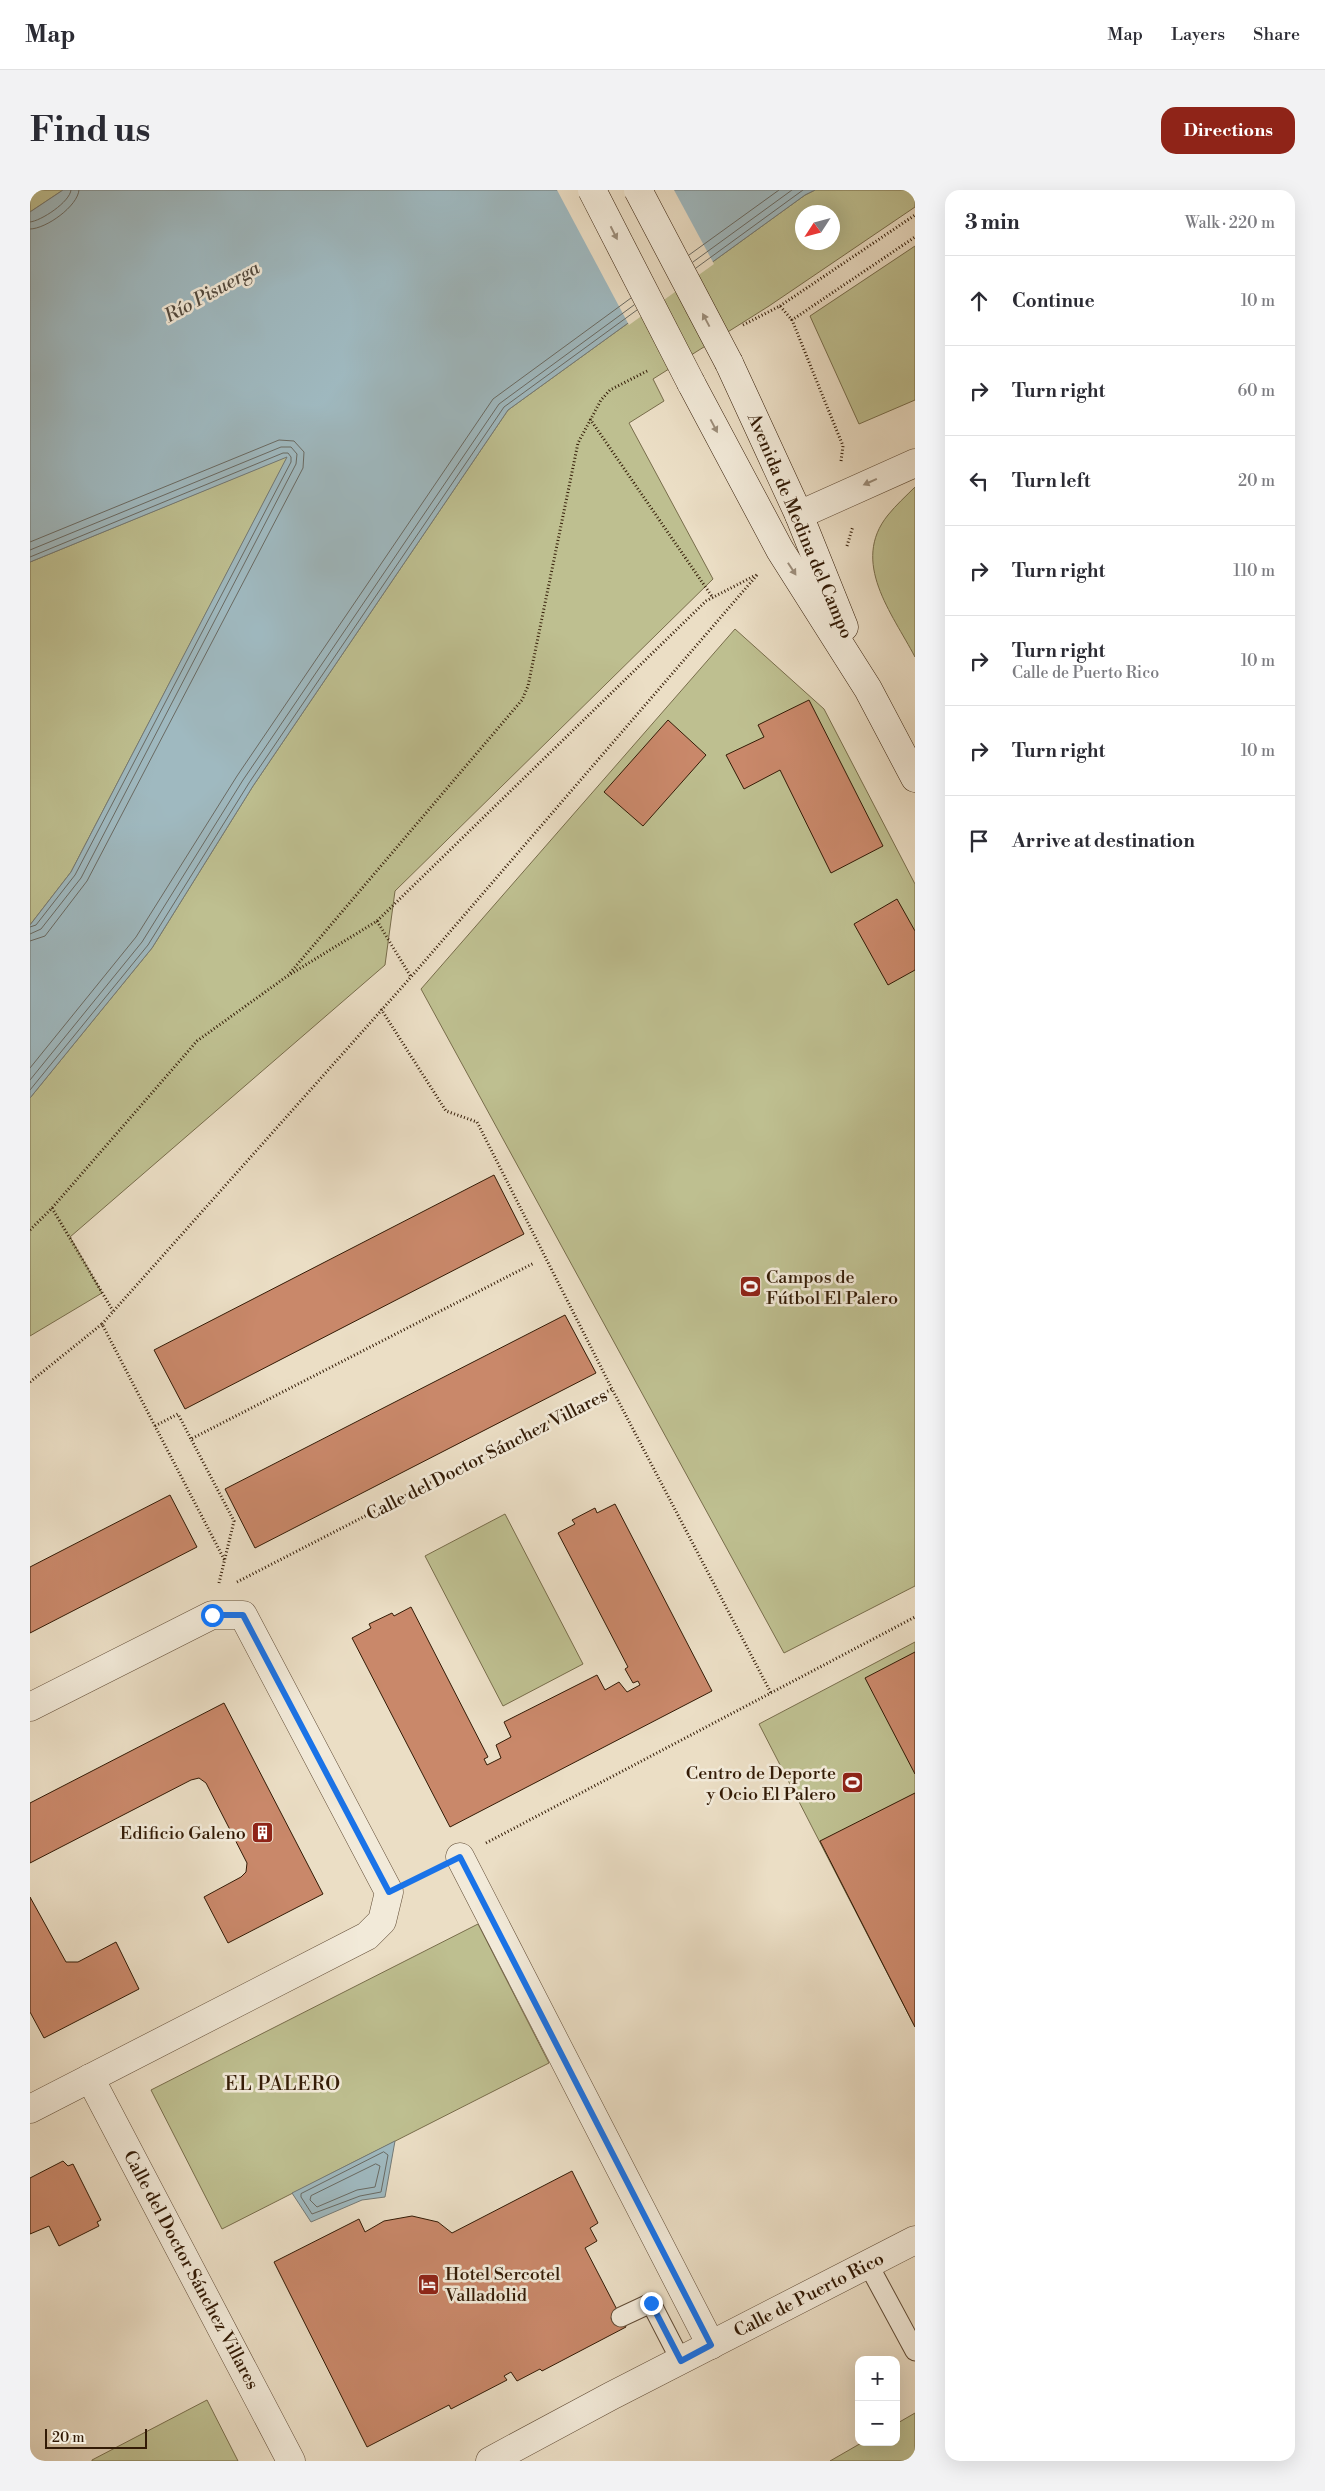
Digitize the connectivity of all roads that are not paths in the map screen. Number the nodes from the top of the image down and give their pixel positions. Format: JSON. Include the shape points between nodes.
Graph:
{"nodes":[{"id":1,"x":592,"y":190,"type":"edge"},
{"id":2,"x":638,"y":190,"type":"edge"},
{"id":3,"x":915,"y":463,"type":"edge"},
{"id":4,"x":799,"y":515,"type":"junction"},
{"id":5,"x":868,"y":689,"type":"junction"},
{"id":6,"x":915,"y":778,"type":"edge"},
{"id":7,"x":30,"y":1707,"type":"edge"},
{"id":8,"x":460,"y":1857,"type":"road end"},
{"id":9,"x":90,"y":2078,"type":"junction"},
{"id":10,"x":30,"y":2109,"type":"edge"},
{"id":11,"x":915,"y":2240,"type":"edge"},
{"id":12,"x":868,"y":2264,"type":"junction"},
{"id":13,"x":621,"y":2317,"type":"dead end"},
{"id":14,"x":711,"y":2345,"type":"junction"},
{"id":15,"x":915,"y":2351,"type":"edge"},
{"id":16,"x":681,"y":2361,"type":"junction"},
{"id":17,"x":291,"y":2461,"type":"edge"},
{"id":18,"x":490,"y":2461,"type":"edge"}],
"edges":[{"from":1,"to":5,"type":"street","name":"Avenida de Medina del Campo","one_way":true,"bridge":true,"via":[[780,550]]},
{"from":4,"to":2,"type":"street","name":"Avenida de Medina del Campo","one_way":true,"bridge":true,"via":[[729,363]]},
{"from":3,"to":4,"type":"street","one_way":true},
{"from":4,"to":5,"type":"street","name":"Avenida de Medina del Campo"},
{"from":5,"to":6,"type":"street","name":"Avenida de Medina del Campo"},
{"from":7,"to":9,"type":"street","via":[[212,1615],[243,1615],[389,1892],[382,1921],[367,1936]]},
{"from":8,"to":14,"type":"street"},
{"from":9,"to":10,"type":"street"},
{"from":9,"to":17,"type":"street","name":"Calle del Doctor Sánchez Villares"},
{"from":11,"to":12,"type":"street","name":"Calle de Puerto Rico"},
{"from":12,"to":14,"type":"street","name":"Calle de Puerto Rico"},
{"from":12,"to":15,"type":"lane"},
{"from":13,"to":16,"type":"lane","via":[[651,2303]]},
{"from":14,"to":16,"type":"street","name":"Calle de Puerto Rico"},
{"from":16,"to":18,"type":"street","name":"Calle de Puerto Rico"}]}
